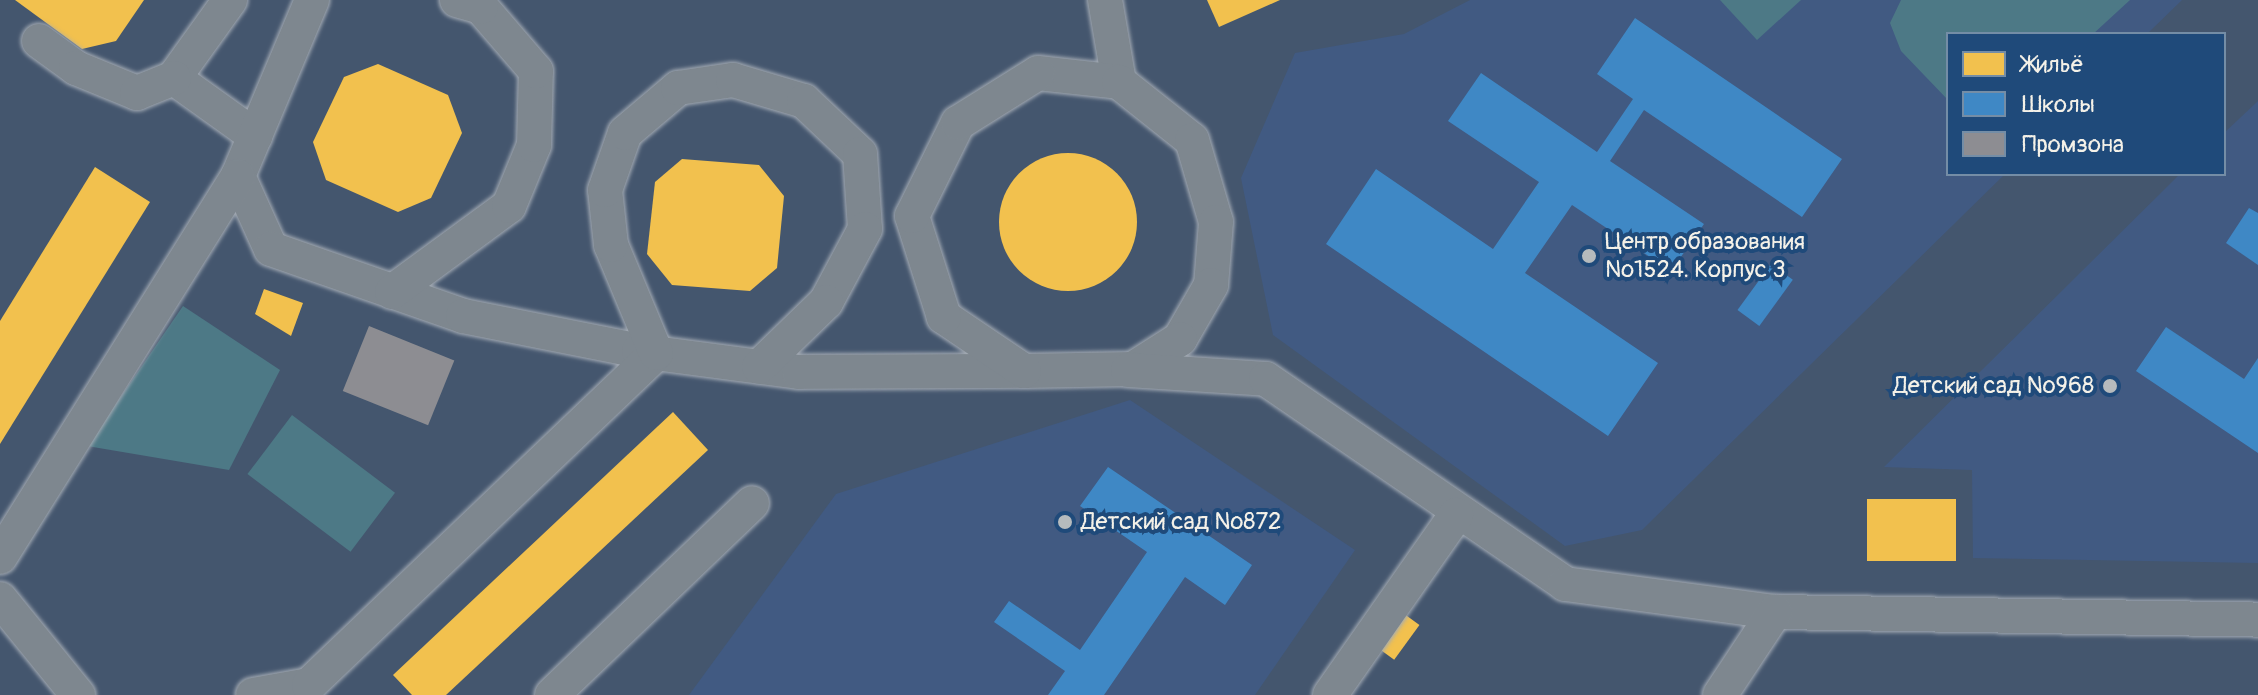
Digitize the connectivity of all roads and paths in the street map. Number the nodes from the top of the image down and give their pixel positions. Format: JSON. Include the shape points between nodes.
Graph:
{"nodes":[{"id":1,"x":230,"y":0,"type":"edge"},
{"id":2,"x":312,"y":0,"type":"edge"},
{"id":3,"x":457,"y":0,"type":"edge"},
{"id":4,"x":1105,"y":0,"type":"edge"},
{"id":5,"x":39,"y":41,"type":"dead end"},
{"id":6,"x":174,"y":78,"type":"junction"},
{"id":7,"x":1119,"y":82,"type":"junction"},
{"id":8,"x":255,"y":136,"type":"junction"},
{"id":9,"x":238,"y":176,"type":"junction"},
{"id":10,"x":392,"y":292,"type":"junction"},
{"id":11,"x":656,"y":353,"type":"junction"},
{"id":12,"x":759,"y":367,"type":"junction"},
{"id":13,"x":1128,"y":370,"type":"junction"},
{"id":14,"x":1024,"y":371,"type":"junction"},
{"id":15,"x":752,"y":503,"type":"dead end"},
{"id":16,"x":1456,"y":515,"type":"junction"},
{"id":17,"x":0,"y":557,"type":"edge"},
{"id":18,"x":0,"y":599,"type":"edge"},
{"id":19,"x":1775,"y":612,"type":"junction"},
{"id":20,"x":2258,"y":620,"type":"edge"},
{"id":21,"x":78,"y":695,"type":"edge"},
{"id":22,"x":253,"y":695,"type":"edge"},
{"id":23,"x":552,"y":695,"type":"edge"},
{"id":24,"x":1330,"y":695,"type":"edge"},
{"id":25,"x":1720,"y":695,"type":"edge"}],
"edges":[{"from":1,"to":6,"type":"lane"},
{"from":2,"to":8,"type":"lane"},
{"from":3,"to":10,"type":"lane","via":[[481,7],[536,71],[534,145],[509,206]]},
{"from":4,"to":7,"type":"lane"},
{"from":5,"to":6,"type":"lane","via":[[76,68],[137,93]]},
{"from":6,"to":8,"type":"lane"},
{"from":7,"to":13,"type":"lane","via":[[1192,140],[1216,222],[1211,285],[1180,339]]},
{"from":7,"to":14,"type":"lane","via":[[1038,73],[958,123],[912,216],[944,317]]},
{"from":8,"to":9,"type":"lane"},
{"from":9,"to":10,"type":"lane","via":[[271,249]]},
{"from":9,"to":17,"type":"lane"},
{"from":10,"to":11,"type":"lane","via":[[463,316]]},
{"from":11,"to":12,"type":"lane"},
{"from":11,"to":12,"type":"lane","via":[[611,245],[605,190],[625,133],[678,88],[733,80],[804,101],[860,154],[865,229],[826,302]]},
{"from":11,"to":22,"type":"lane","via":[[309,685]]},
{"from":12,"to":14,"type":"lane"},
{"from":13,"to":14,"type":"lane"},
{"from":13,"to":16,"type":"lane","via":[[1266,379]]},
{"from":15,"to":23,"type":"lane"},
{"from":16,"to":19,"type":"lane","via":[[1565,584]]},
{"from":16,"to":24,"type":"lane"},
{"from":18,"to":21,"type":"lane"},
{"from":19,"to":20,"type":"lane"},
{"from":19,"to":25,"type":"lane"}]}
